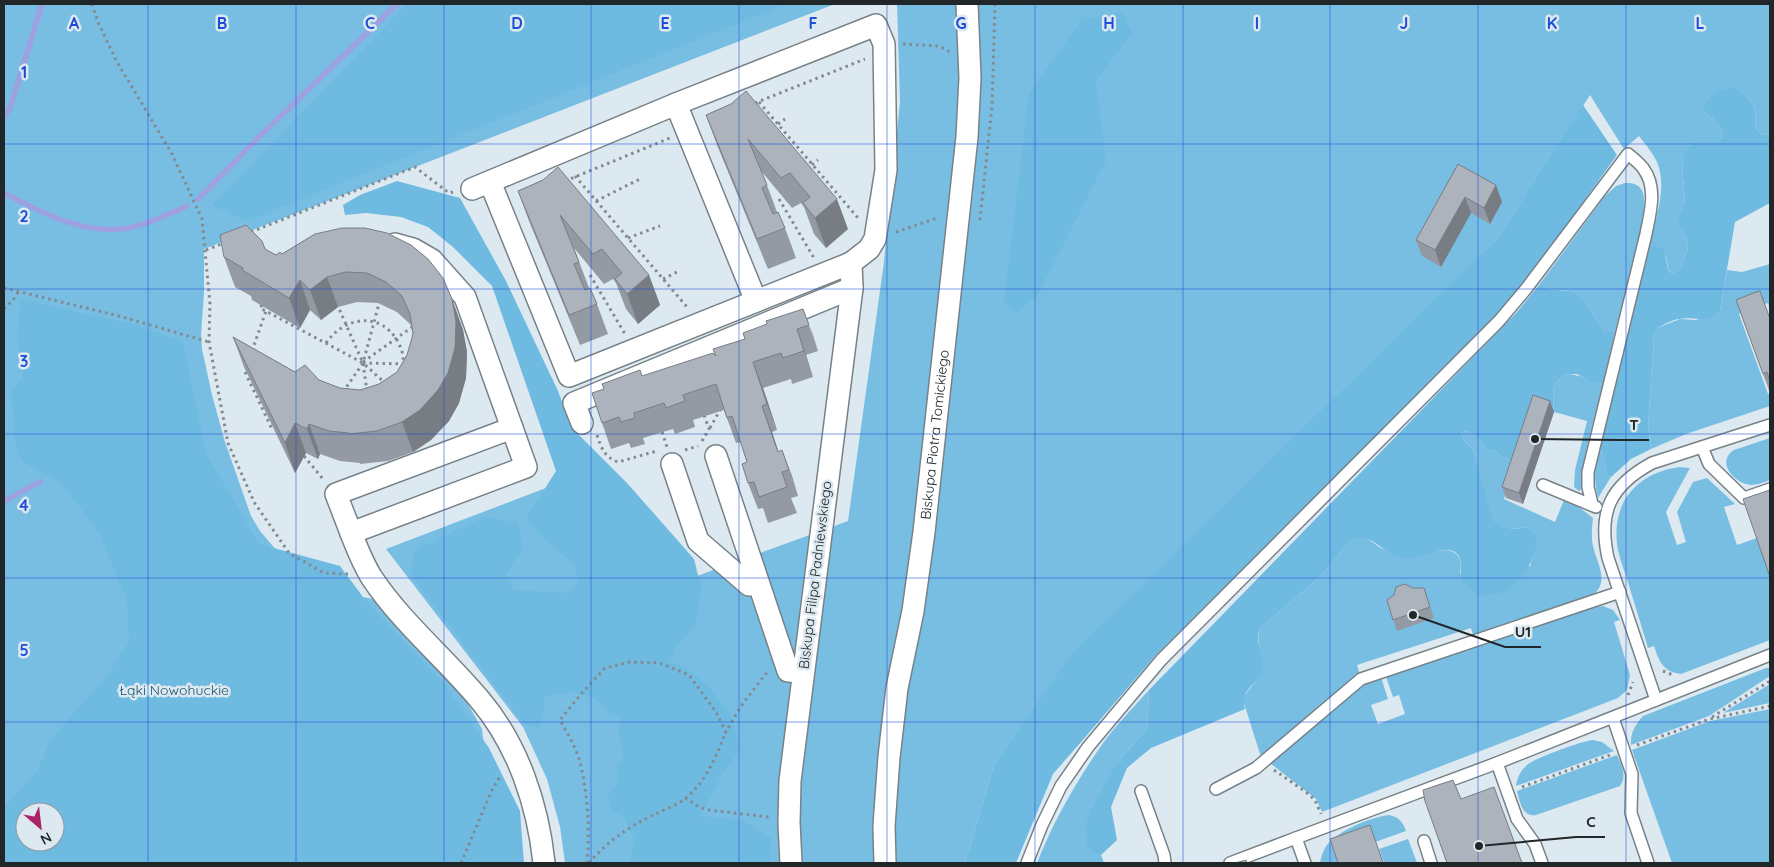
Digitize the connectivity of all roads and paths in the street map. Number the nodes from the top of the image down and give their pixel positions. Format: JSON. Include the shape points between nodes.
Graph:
{"nodes":[{"id":1,"x":92,"y":4,"type":"edge"},
{"id":2,"x":967,"y":4,"type":"edge"},
{"id":3,"x":884,"y":48,"type":"junction"},
{"id":4,"x":970,"y":54,"type":"junction"},
{"id":5,"x":759,"y":102,"type":"junction"},
{"id":6,"x":676,"y":104,"type":"junction"},
{"id":7,"x":751,"y":105,"type":"edge"},
{"id":8,"x":785,"y":119,"type":"dead end"},
{"id":9,"x":778,"y":124,"type":"junction"},
{"id":10,"x":687,"y":131,"type":"junction"},
{"id":11,"x":818,"y":160,"type":"dead end"},
{"id":12,"x":812,"y":165,"type":"junction"},
{"id":13,"x":575,"y":176,"type":"junction"},
{"id":14,"x":640,"y":179,"type":"dead end"},
{"id":15,"x":560,"y":183,"type":"edge"},
{"id":16,"x":481,"y":185,"type":"junction"},
{"id":17,"x":779,"y":199,"type":"edge"},
{"id":18,"x":596,"y":201,"type":"junction"},
{"id":19,"x":959,"y":211,"type":"junction"},
{"id":20,"x":660,"y":226,"type":"dead end"},
{"id":21,"x":242,"y":236,"type":"edge"},
{"id":22,"x":628,"y":238,"type":"junction"},
{"id":23,"x":875,"y":239,"type":"junction"},
{"id":24,"x":373,"y":241,"type":"edge"},
{"id":25,"x":224,"y":243,"type":"edge"},
{"id":26,"x":206,"y":250,"type":"junction"},
{"id":27,"x":851,"y":263,"type":"junction"},
{"id":28,"x":679,"y":271,"type":"dead end"},
{"id":29,"x":823,"y":274,"type":"junction"},
{"id":30,"x":590,"y":276,"type":"edge"},
{"id":31,"x":663,"y":279,"type":"junction"},
{"id":32,"x":4,"y":288,"type":"edge"},
{"id":33,"x":852,"y":288,"type":"junction"},
{"id":34,"x":19,"y":291,"type":"junction"},
{"id":35,"x":380,"y":300,"type":"edge"},
{"id":36,"x":756,"y":300,"type":"junction"},
{"id":37,"x":337,"y":304,"type":"dead end"},
{"id":38,"x":685,"y":304,"type":"dead end"},
{"id":39,"x":262,"y":305,"type":"edge"},
{"id":40,"x":4,"y":309,"type":"edge"},
{"id":41,"x":266,"y":311,"type":"junction"},
{"id":42,"x":374,"y":323,"type":"junction"},
{"id":43,"x":346,"y":324,"type":"junction"},
{"id":44,"x":416,"y":324,"type":"edge"},
{"id":45,"x":396,"y":338,"type":"junction"},
{"id":46,"x":210,"y":342,"type":"junction"},
{"id":47,"x":326,"y":343,"type":"junction"},
{"id":48,"x":635,"y":349,"type":"junction"},
{"id":49,"x":251,"y":355,"type":"edge"},
{"id":50,"x":363,"y":362,"type":"junction"},
{"id":51,"x":248,"y":363,"type":"edge"},
{"id":52,"x":403,"y":364,"type":"junction"},
{"id":53,"x":411,"y":364,"type":"edge"},
{"id":54,"x":402,"y":372,"type":"edge"},
{"id":55,"x":392,"y":389,"type":"edge"},
{"id":56,"x":367,"y":392,"type":"edge"},
{"id":57,"x":341,"y":396,"type":"edge"},
{"id":58,"x":723,"y":405,"type":"edge"},
{"id":59,"x":703,"y":411,"type":"edge"},
{"id":60,"x":582,"y":423,"type":"joint"},
{"id":61,"x":1770,"y":425,"type":"edge"},
{"id":62,"x":274,"y":428,"type":"edge"},
{"id":63,"x":512,"y":428,"type":"junction"},
{"id":64,"x":709,"y":429,"type":"junction"},
{"id":65,"x":1702,"y":447,"type":"junction"},
{"id":66,"x":304,"y":456,"type":"dead end"},
{"id":67,"x":716,"y":456,"type":"joint"},
{"id":68,"x":665,"y":457,"type":"joint"},
{"id":69,"x":1543,"y":485,"type":"dead end"},
{"id":70,"x":1770,"y":489,"type":"edge"},
{"id":71,"x":336,"y":494,"type":"junction"},
{"id":72,"x":1592,"y":504,"type":"junction"},
{"id":73,"x":1606,"y":513,"type":"junction"},
{"id":74,"x":351,"y":533,"type":"junction"},
{"id":75,"x":371,"y":577,"type":"junction"},
{"id":76,"x":758,"y":582,"type":"junction"},
{"id":77,"x":1620,"y":592,"type":"junction"},
{"id":78,"x":782,"y":655,"type":"junction"},
{"id":79,"x":1770,"y":655,"type":"edge"},
{"id":80,"x":803,"y":672,"type":"junction"},
{"id":81,"x":1770,"y":680,"type":"edge"},
{"id":82,"x":1656,"y":700,"type":"junction"},
{"id":83,"x":1770,"y":706,"type":"edge"},
{"id":84,"x":1613,"y":718,"type":"junction"},
{"id":85,"x":1710,"y":719,"type":"junction"},
{"id":86,"x":726,"y":732,"type":"junction"},
{"id":87,"x":1624,"y":750,"type":"junction"},
{"id":88,"x":515,"y":754,"type":"junction"},
{"id":89,"x":1264,"y":761,"type":"junction"},
{"id":90,"x":1497,"y":763,"type":"junction"},
{"id":91,"x":1216,"y":789,"type":"dead end"},
{"id":92,"x":1141,"y":792,"type":"dead end"},
{"id":93,"x":1508,"y":792,"type":"junction"},
{"id":94,"x":685,"y":798,"type":"junction"},
{"id":95,"x":1322,"y":816,"type":"dead end"},
{"id":96,"x":789,"y":823,"type":"junction"},
{"id":97,"x":1296,"y":838,"type":"junction"},
{"id":98,"x":1424,"y":841,"type":"dead end"},
{"id":99,"x":461,"y":863,"type":"edge"},
{"id":100,"x":544,"y":863,"type":"edge"},
{"id":101,"x":588,"y":863,"type":"edge"},
{"id":102,"x":791,"y":863,"type":"edge"},
{"id":103,"x":885,"y":863,"type":"edge"},
{"id":104,"x":1027,"y":863,"type":"edge"},
{"id":105,"x":1165,"y":863,"type":"edge"},
{"id":106,"x":1230,"y":863,"type":"edge"},
{"id":107,"x":1305,"y":863,"type":"edge"},
{"id":108,"x":1431,"y":863,"type":"edge"},
{"id":109,"x":1542,"y":863,"type":"edge"},
{"id":110,"x":1648,"y":863,"type":"edge"}],
"edges":[{"from":1,"to":26,"type":"path","via":[[117,62],[172,154],[202,219]]},
{"from":2,"to":4,"type":"street","name":"Biskupa Piotra Tomickiego"},
{"from":3,"to":4,"type":"path","via":[[939,46],[951,53]]},
{"from":3,"to":5,"type":"path"},
{"from":3,"to":6,"type":"street","via":[[876,25]]},
{"from":3,"to":23,"type":"street","via":[[886,170]]},
{"from":4,"to":19,"type":"street","name":"Biskupa Piotra Tomickiego","via":[[970,108]]},
{"from":5,"to":7,"type":"path"},
{"from":5,"to":9,"type":"path"},
{"from":6,"to":10,"type":"street"},
{"from":6,"to":16,"type":"street"},
{"from":8,"to":9,"type":"path"},
{"from":9,"to":12,"type":"path"},
{"from":10,"to":13,"type":"path"},
{"from":10,"to":36,"type":"street"},
{"from":11,"to":12,"type":"path"},
{"from":12,"to":23,"type":"path"},
{"from":13,"to":15,"type":"path"},
{"from":13,"to":18,"type":"path"},
{"from":14,"to":18,"type":"path"},
{"from":16,"to":21,"type":"path","via":[[449,193],[415,167]]},
{"from":16,"to":48,"type":"street","via":[[569,376]]},
{"from":17,"to":29,"type":"path"},
{"from":18,"to":22,"type":"path"},
{"from":19,"to":23,"type":"path"},
{"from":19,"to":103,"type":"street","name":"Biskupa Piotra Tomickiego","via":[[924,532],[897,688],[889,757]]},
{"from":20,"to":22,"type":"path"},
{"from":22,"to":31,"type":"path"},
{"from":23,"to":27,"type":"street"},
{"from":24,"to":63,"type":"street","via":[[413,249],[432,260],[464,297]]},
{"from":25,"to":26,"type":"path"},
{"from":26,"to":46,"type":"path"},
{"from":27,"to":29,"type":"street"},
{"from":27,"to":33,"type":"street","name":"Biskupa Filipa Padniewskiego"},
{"from":28,"to":31,"type":"path"},
{"from":29,"to":36,"type":"street"},
{"from":30,"to":48,"type":"path"},
{"from":31,"to":38,"type":"path"},
{"from":32,"to":34,"type":"path"},
{"from":33,"to":60,"type":"street","via":[[574,403]]},
{"from":33,"to":80,"type":"street","name":"Biskupa Filipa Padniewskiego"},
{"from":34,"to":40,"type":"path"},
{"from":34,"to":46,"type":"path"},
{"from":35,"to":42,"type":"path"},
{"from":36,"to":48,"type":"street"},
{"from":37,"to":43,"type":"path"},
{"from":39,"to":41,"type":"path","via":[[260,308]]},
{"from":41,"to":47,"type":"path"},
{"from":41,"to":49,"type":"path"},
{"from":42,"to":43,"type":"path","via":[[356,321]]},
{"from":42,"to":45,"type":"path","via":[[382,325]]},
{"from":42,"to":50,"type":"path"},
{"from":43,"to":47,"type":"path"},
{"from":43,"to":50,"type":"path"},
{"from":44,"to":45,"type":"path"},
{"from":45,"to":50,"type":"path"},
{"from":45,"to":52,"type":"path","via":[[404,358]]},
{"from":46,"to":75,"type":"path","via":[[228,444],[254,502],[289,553],[324,572]]},
{"from":47,"to":50,"type":"path"},
{"from":50,"to":52,"type":"path"},
{"from":50,"to":55,"type":"path"},
{"from":50,"to":56,"type":"path"},
{"from":50,"to":57,"type":"path"},
{"from":51,"to":62,"type":"path","via":[[245,372]]},
{"from":52,"to":53,"type":"path"},
{"from":52,"to":54,"type":"path"},
{"from":58,"to":64,"type":"path"},
{"from":59,"to":64,"type":"path"},
{"from":60,"to":68,"type":"path","via":[[591,420],[603,452],[614,460]]},
{"from":61,"to":65,"type":"lane"},
{"from":63,"to":71,"type":"street"},
{"from":63,"to":74,"type":"street","via":[[526,468]]},
{"from":64,"to":67,"type":"path","via":[[702,441],[706,453]]},
{"from":65,"to":70,"type":"lane","via":[[1709,464],[1744,498]]},
{"from":65,"to":73,"type":"lane","via":[[1652,463],[1638,471],[1618,488]]},
{"from":66,"to":71,"type":"path"},
{"from":67,"to":76,"type":"street"},
{"from":68,"to":76,"type":"street","via":[[698,542],[749,584]]},
{"from":69,"to":72,"type":"lane"},
{"from":71,"to":74,"type":"street"},
{"from":72,"to":73,"type":"lane"},
{"from":72,"to":104,"type":"lane","via":[[1588,472],[1652,200],[1643,168],[1628,154],[1499,321],[1161,660],[1088,747],[1061,786]]},
{"from":73,"to":77,"type":"lane","via":[[1604,541]]},
{"from":74,"to":75,"type":"street"},
{"from":75,"to":88,"type":"street","via":[[388,600],[481,701]]},
{"from":76,"to":78,"type":"street"},
{"from":77,"to":82,"type":"lane"},
{"from":77,"to":89,"type":"lane","via":[[1361,679]]},
{"from":78,"to":80,"type":"street","via":[[788,671]]},
{"from":78,"to":86,"type":"path","via":[[741,706]]},
{"from":79,"to":82,"type":"lane"},
{"from":80,"to":96,"type":"street","name":"Biskupa Filipa Padniewskiego","via":[[790,781]]},
{"from":81,"to":85,"type":"path"},
{"from":82,"to":84,"type":"lane"},
{"from":83,"to":85,"type":"path"},
{"from":84,"to":87,"type":"lane"},
{"from":84,"to":90,"type":"lane"},
{"from":85,"to":87,"type":"path"},
{"from":86,"to":94,"type":"path","via":[[710,768]]},
{"from":86,"to":101,"type":"path","via":[[716,712],[689,675],[660,663],[630,662],[605,668],[560,720],[579,761],[587,797]]},
{"from":87,"to":93,"type":"path"},
{"from":87,"to":110,"type":"lane","via":[[1632,774],[1631,813]]},
{"from":88,"to":99,"type":"path","via":[[492,790]]},
{"from":88,"to":100,"type":"street","via":[[534,807]]},
{"from":89,"to":91,"type":"lane"},
{"from":89,"to":95,"type":"path","via":[[1315,800]]},
{"from":90,"to":93,"type":"lane"},
{"from":90,"to":97,"type":"lane"},
{"from":92,"to":105,"type":"lane"},
{"from":93,"to":109,"type":"lane","via":[[1517,819],[1536,844]]},
{"from":94,"to":96,"type":"path","via":[[709,810],[772,817]]},
{"from":94,"to":101,"type":"path","via":[[625,830]]},
{"from":96,"to":102,"type":"street","name":"Biskupa Filipa Padniewskiego"},
{"from":97,"to":106,"type":"lane"},
{"from":97,"to":107,"type":"lane"},
{"from":98,"to":108,"type":"lane"}]}
